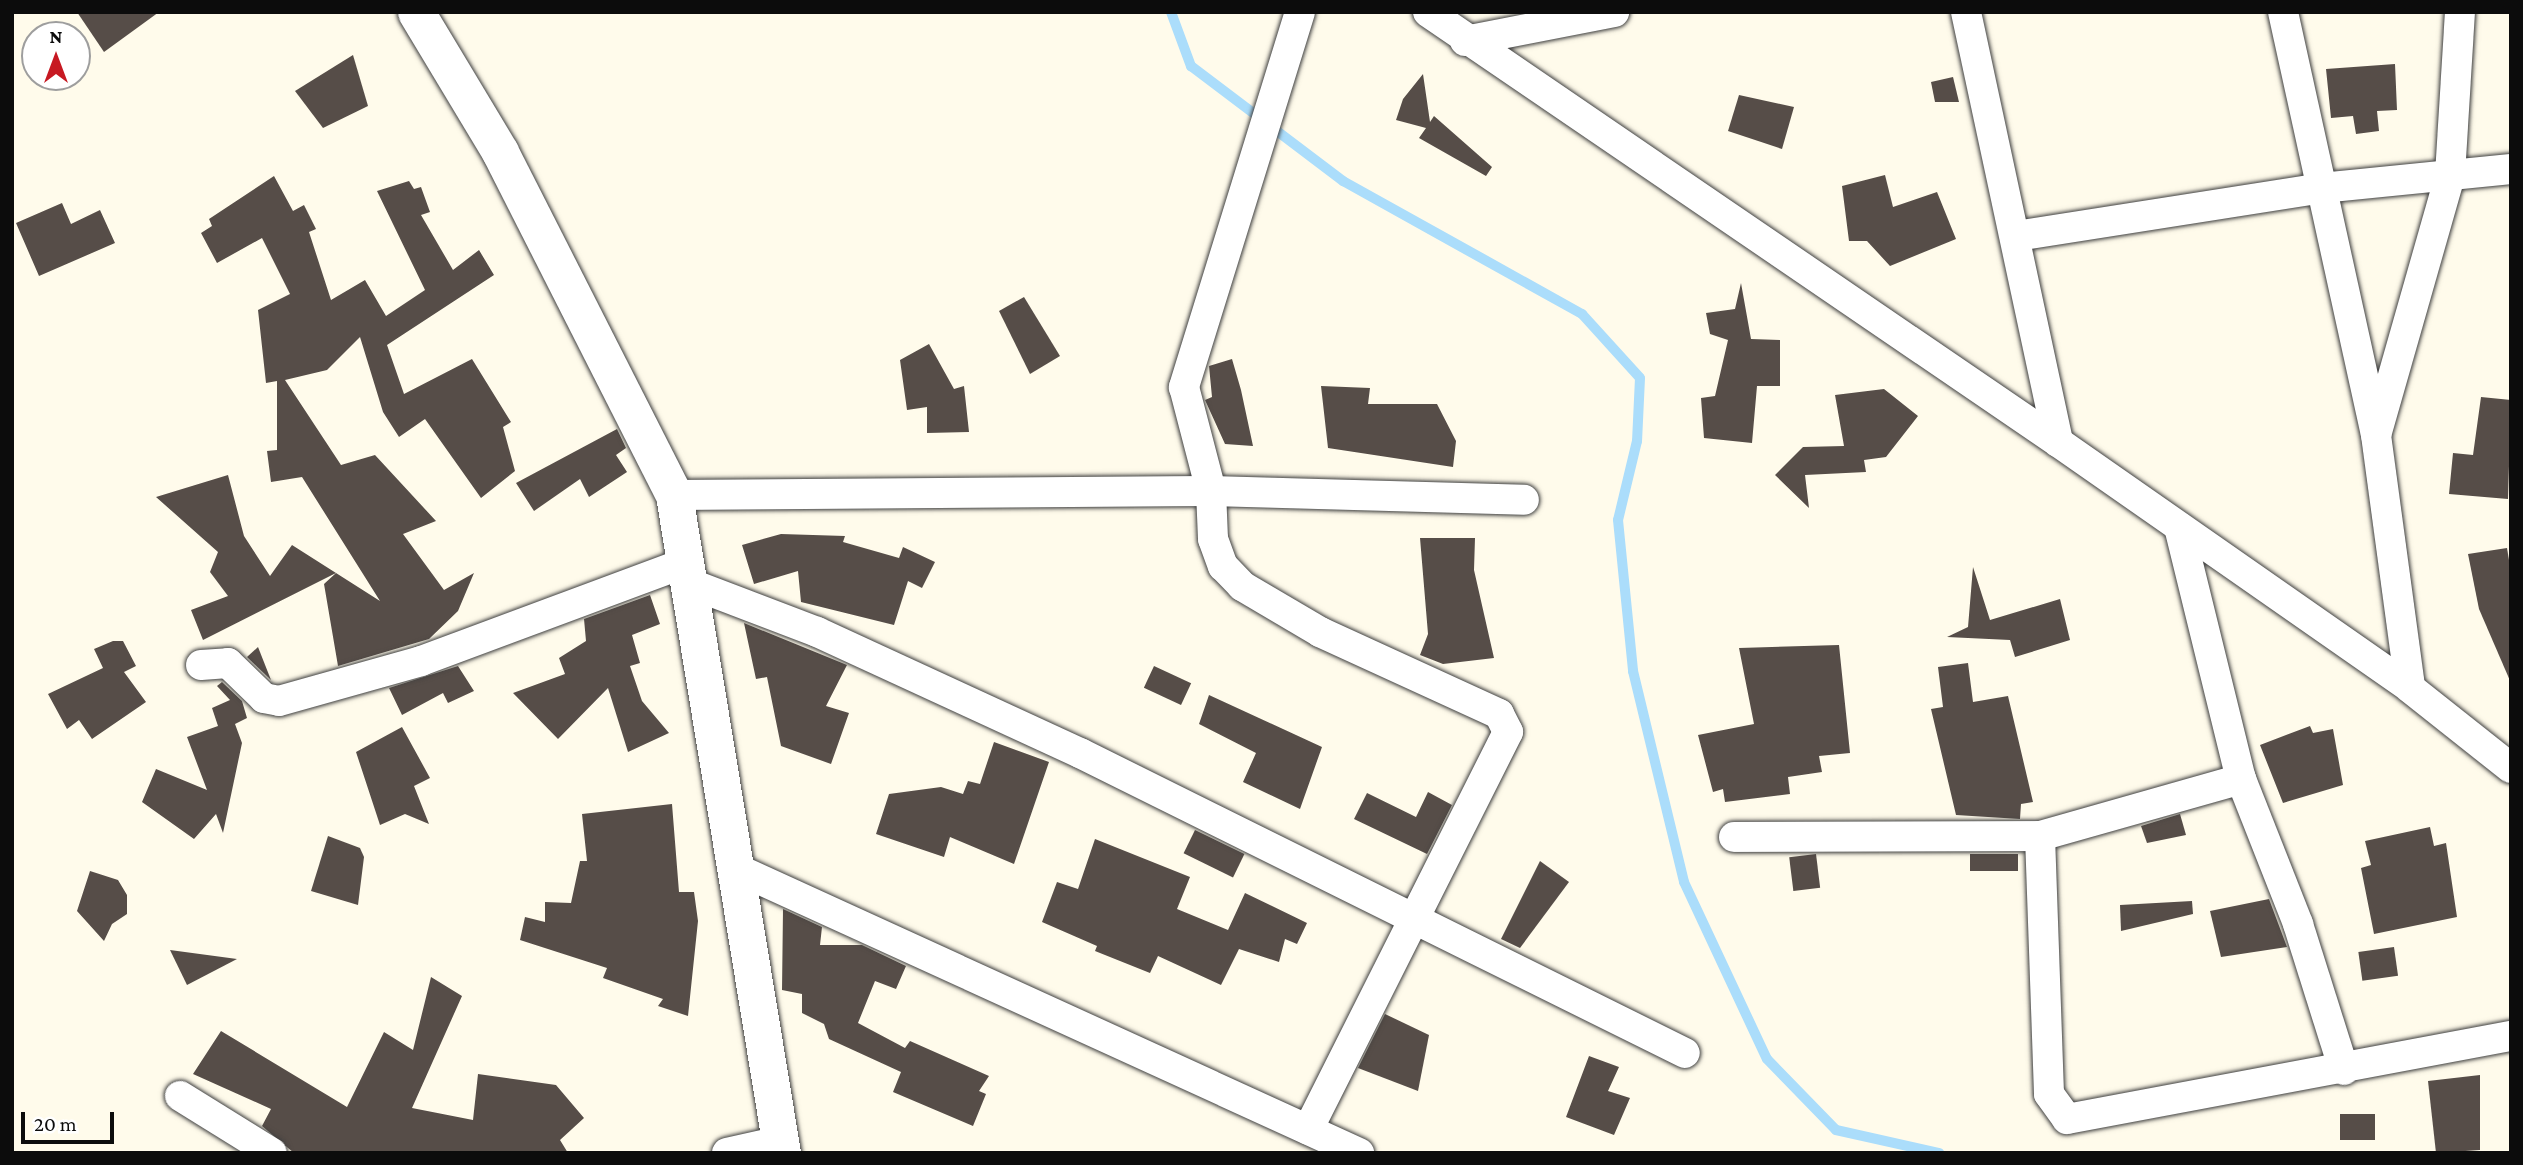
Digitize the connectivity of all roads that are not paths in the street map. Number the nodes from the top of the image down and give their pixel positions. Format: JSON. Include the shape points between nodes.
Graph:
{"nodes":[{"id":1,"x":416,"y":12,"type":"edge"},
{"id":2,"x":1300,"y":12,"type":"edge"},
{"id":3,"x":1428,"y":12,"type":"edge"},
{"id":4,"x":1614,"y":12,"type":"edge"},
{"id":5,"x":1966,"y":12,"type":"edge"},
{"id":6,"x":2283,"y":12,"type":"edge"},
{"id":7,"x":2460,"y":12,"type":"edge"},
{"id":8,"x":1465,"y":41,"type":"junction"},
{"id":9,"x":2511,"y":169,"type":"edge"},
{"id":10,"x":2450,"y":175,"type":"junction"},
{"id":11,"x":2321,"y":188,"type":"junction"},
{"id":12,"x":2016,"y":236,"type":"junction"},
{"id":13,"x":2376,"y":435,"type":"junction"},
{"id":14,"x":2057,"y":442,"type":"junction"},
{"id":15,"x":1211,"y":491,"type":"junction"},
{"id":16,"x":674,"y":495,"type":"junction"},
{"id":17,"x":1524,"y":500,"type":"dead end"},
{"id":18,"x":2179,"y":527,"type":"junction"},
{"id":19,"x":687,"y":573,"type":"junction"},
{"id":20,"x":201,"y":665,"type":"dead end"},
{"id":21,"x":2410,"y":688,"type":"junction"},
{"id":22,"x":2511,"y":768,"type":"edge"},
{"id":23,"x":2241,"y":779,"type":"junction"},
{"id":24,"x":2040,"y":836,"type":"junction"},
{"id":25,"x":1734,"y":837,"type":"dead end"},
{"id":26,"x":737,"y":869,"type":"junction"},
{"id":27,"x":1414,"y":918,"type":"junction"},
{"id":28,"x":2511,"y":1036,"type":"edge"},
{"id":29,"x":1685,"y":1053,"type":"dead end"},
{"id":30,"x":2344,"y":1070,"type":"junction"},
{"id":31,"x":180,"y":1096,"type":"dead end"},
{"id":32,"x":1308,"y":1129,"type":"junction"},
{"id":33,"x":781,"y":1147,"type":"edge"},
{"id":34,"x":272,"y":1153,"type":"edge"},
{"id":35,"x":727,"y":1153,"type":"edge"},
{"id":36,"x":1359,"y":1153,"type":"edge"}],
"edges":[{"from":1,"to":16,"type":"street","via":[[500,152]]},
{"from":2,"to":15,"type":"street","via":[[1189,362],[1187,415]]},
{"from":3,"to":8,"type":"street"},
{"from":4,"to":8,"type":"street"},
{"from":5,"to":12,"type":"street"},
{"from":6,"to":11,"type":"street"},
{"from":7,"to":10,"type":"street"},
{"from":8,"to":14,"type":"street"},
{"from":9,"to":10,"type":"street"},
{"from":10,"to":11,"type":"street"},
{"from":10,"to":13,"type":"street"},
{"from":11,"to":12,"type":"street"},
{"from":11,"to":13,"type":"street"},
{"from":12,"to":14,"type":"street"},
{"from":13,"to":21,"type":"street"},
{"from":14,"to":18,"type":"street"},
{"from":15,"to":16,"type":"street"},
{"from":15,"to":17,"type":"street"},
{"from":15,"to":27,"type":"street","via":[[1213,539],[1223,566],[1242,586],[1320,632],[1507,721],[1502,750]]},
{"from":16,"to":19,"type":"street"},
{"from":18,"to":21,"type":"street"},
{"from":18,"to":23,"type":"street"},
{"from":19,"to":20,"type":"street","via":[[279,702],[264,698],[228,663]]},
{"from":19,"to":26,"type":"street"},
{"from":19,"to":27,"type":"street","via":[[1080,752]]},
{"from":21,"to":22,"type":"street"},
{"from":23,"to":24,"type":"street"},
{"from":23,"to":30,"type":"street","via":[[2298,923]]},
{"from":24,"to":25,"type":"street"},
{"from":24,"to":30,"type":"street","via":[[2049,1094],[2067,1119]]},
{"from":26,"to":32,"type":"street"},
{"from":26,"to":33,"type":"street"},
{"from":27,"to":29,"type":"street"},
{"from":27,"to":32,"type":"street"},
{"from":28,"to":30,"type":"street"},
{"from":31,"to":34,"type":"street"},
{"from":32,"to":36,"type":"street"},
{"from":33,"to":35,"type":"street"}]}
